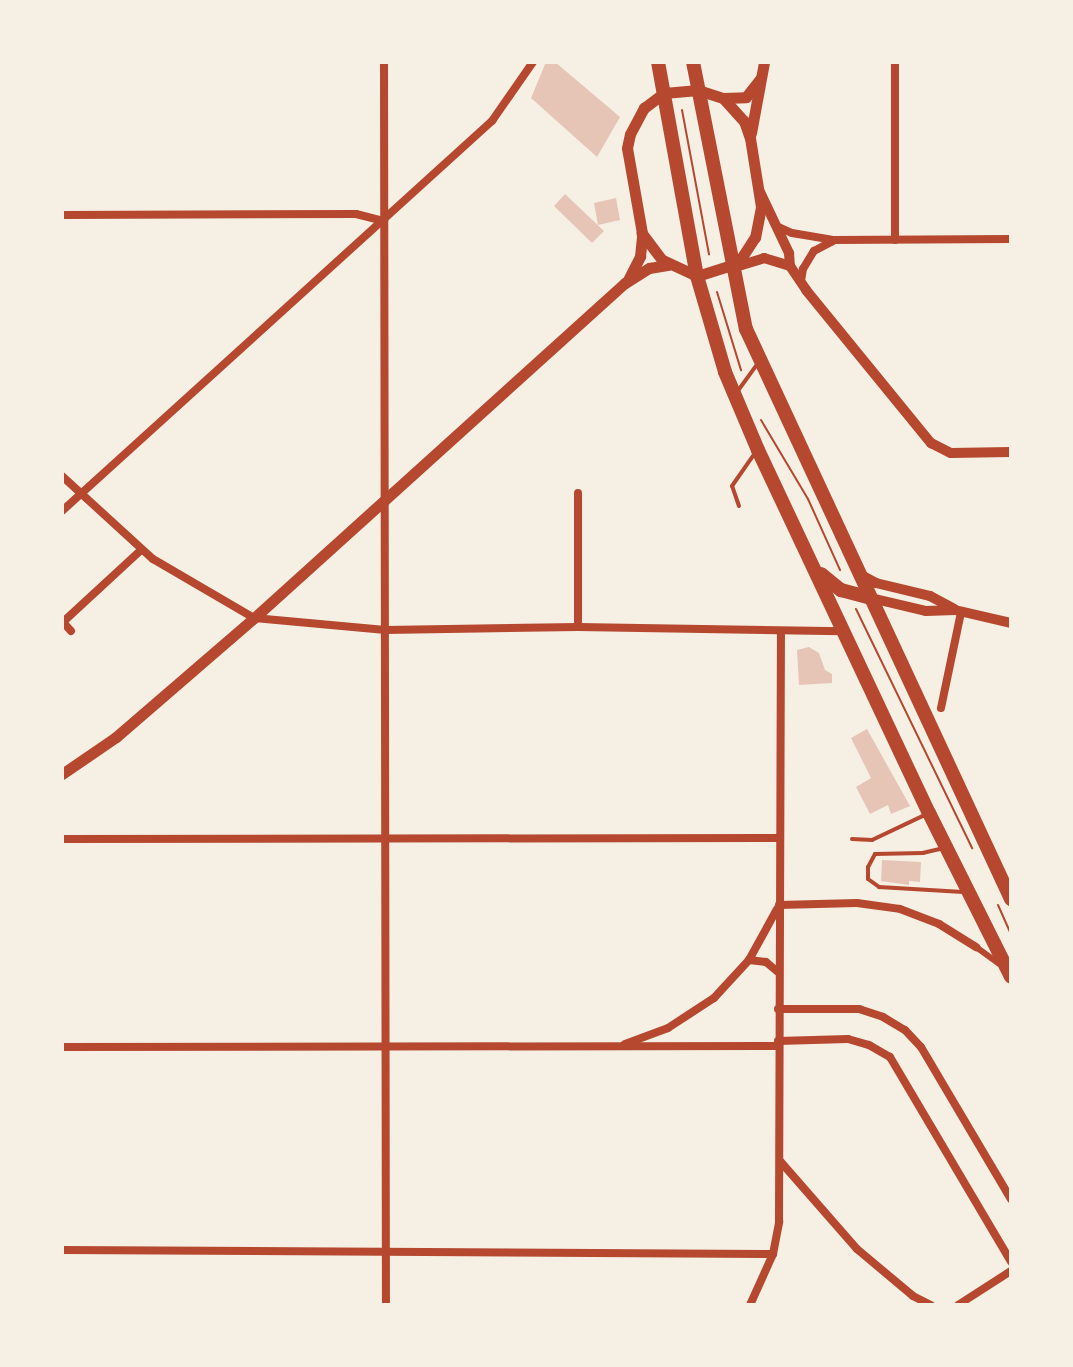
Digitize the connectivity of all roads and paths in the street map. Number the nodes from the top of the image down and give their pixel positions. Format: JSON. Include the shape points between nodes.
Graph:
{"nodes":[{"id":1,"x":384,"y":62,"type":"edge"},
{"id":2,"x":533,"y":62,"type":"edge"},
{"id":3,"x":658,"y":62,"type":"edge"},
{"id":4,"x":693,"y":62,"type":"edge"},
{"id":5,"x":895,"y":62,"type":"edge"},
{"id":6,"x":763,"y":67,"type":"edge"},
{"id":7,"x":698,"y":90,"type":"junction"},
{"id":8,"x":664,"y":93,"type":"junction"},
{"id":9,"x":723,"y":98,"type":"junction"},
{"id":10,"x":682,"y":110,"type":"dead end"},
{"id":11,"x":750,"y":138,"type":"junction"},
{"id":12,"x":760,"y":191,"type":"junction"},
{"id":13,"x":62,"y":215,"type":"edge"},
{"id":14,"x":384,"y":221,"type":"junction"},
{"id":15,"x":776,"y":226,"type":"junction"},
{"id":16,"x":642,"y":233,"type":"junction"},
{"id":17,"x":1011,"y":239,"type":"edge"},
{"id":18,"x":834,"y":240,"type":"junction"},
{"id":19,"x":895,"y":240,"type":"junction"},
{"id":20,"x":709,"y":254,"type":"dead end"},
{"id":21,"x":669,"y":265,"type":"junction"},
{"id":22,"x":790,"y":266,"type":"junction"},
{"id":23,"x":732,"y":268,"type":"junction"},
{"id":24,"x":697,"y":276,"type":"junction"},
{"id":25,"x":801,"y":281,"type":"junction"},
{"id":26,"x":625,"y":283,"type":"junction"},
{"id":27,"x":716,"y":290,"type":"dead end"},
{"id":28,"x":760,"y":362,"type":"junction"},
{"id":29,"x":744,"y":381,"type":"junction"},
{"id":30,"x":735,"y":396,"type":"junction"},
{"id":31,"x":755,"y":408,"type":"dead end"},
{"id":32,"x":758,"y":450,"type":"junction"},
{"id":33,"x":1011,"y":452,"type":"edge"},
{"id":34,"x":63,"y":479,"type":"edge"},
{"id":35,"x":578,"y":493,"type":"dead end"},
{"id":36,"x":80,"y":494,"type":"junction"},
{"id":37,"x":383,"y":505,"type":"junction"},
{"id":38,"x":739,"y":506,"type":"dead end"},
{"id":39,"x":62,"y":511,"type":"edge"},
{"id":40,"x":141,"y":550,"type":"junction"},
{"id":41,"x":818,"y":571,"type":"junction"},
{"id":42,"x":860,"y":574,"type":"junction"},
{"id":43,"x":851,"y":597,"type":"junction"},
{"id":44,"x":871,"y":598,"type":"junction"},
{"id":45,"x":958,"y":611,"type":"junction"},
{"id":46,"x":254,"y":618,"type":"junction"},
{"id":47,"x":1011,"y":623,"type":"edge"},
{"id":48,"x":578,"y":627,"type":"junction"},
{"id":49,"x":385,"y":630,"type":"junction"},
{"id":50,"x":71,"y":631,"type":"dead end"},
{"id":51,"x":781,"y":631,"type":"junction"},
{"id":52,"x":844,"y":631,"type":"junction"},
{"id":53,"x":941,"y":708,"type":"joint"},
{"id":54,"x":929,"y":727,"type":"junction"},
{"id":55,"x":62,"y":774,"type":"edge"},
{"id":56,"x":929,"y":813,"type":"junction"},
{"id":57,"x":385,"y":838,"type":"junction"},
{"id":58,"x":779,"y":838,"type":"junction"},
{"id":59,"x":62,"y":839,"type":"edge"},
{"id":60,"x":852,"y":839,"type":"dead end"},
{"id":61,"x":946,"y":847,"type":"junction"},
{"id":62,"x":973,"y":850,"type":"dead end"},
{"id":63,"x":967,"y":892,"type":"junction"},
{"id":64,"x":1007,"y":896,"type":"edge"},
{"id":65,"x":779,"y":905,"type":"junction"},
{"id":66,"x":1011,"y":934,"type":"edge"},
{"id":67,"x":976,"y":947,"type":"joint"},
{"id":68,"x":749,"y":960,"type":"junction"},
{"id":69,"x":778,"y":972,"type":"junction"},
{"id":70,"x":1010,"y":975,"type":"edge"},
{"id":71,"x":778,"y":1009,"type":"junction"},
{"id":72,"x":778,"y":1044,"type":"junction"},
{"id":73,"x":618,"y":1046,"type":"junction"},
{"id":74,"x":62,"y":1047,"type":"edge"},
{"id":75,"x":385,"y":1047,"type":"junction"},
{"id":76,"x":780,"y":1160,"type":"junction"},
{"id":77,"x":1011,"y":1199,"type":"edge"},
{"id":78,"x":62,"y":1250,"type":"edge"},
{"id":79,"x":386,"y":1253,"type":"junction"},
{"id":80,"x":773,"y":1254,"type":"junction"},
{"id":81,"x":1011,"y":1262,"type":"edge"},
{"id":82,"x":1011,"y":1271,"type":"edge"},
{"id":83,"x":386,"y":1305,"type":"edge"},
{"id":84,"x":750,"y":1305,"type":"edge"},
{"id":85,"x":931,"y":1305,"type":"edge"},
{"id":86,"x":958,"y":1305,"type":"edge"}],
"edges":[{"from":1,"to":14,"type":"street"},
{"from":2,"to":14,"type":"street","via":[[504,109]]},
{"from":3,"to":8,"type":"highway"},
{"from":4,"to":7,"type":"highway"},
{"from":5,"to":19,"type":"street"},
{"from":6,"to":9,"type":"main road","via":[[746,97]]},
{"from":6,"to":11,"type":"main road"},
{"from":7,"to":8,"type":"main road"},
{"from":7,"to":9,"type":"main road"},
{"from":7,"to":23,"type":"highway"},
{"from":8,"to":16,"type":"main road","via":[[638,118],[627,148]]},
{"from":8,"to":24,"type":"highway"},
{"from":9,"to":11,"type":"main road","via":[[744,121]]},
{"from":10,"to":20,"type":"path"},
{"from":11,"to":12,"type":"main road"},
{"from":12,"to":15,"type":"street"},
{"from":12,"to":23,"type":"main road","via":[[755,237]]},
{"from":13,"to":14,"type":"street","via":[[356,214]]},
{"from":14,"to":36,"type":"street"},
{"from":14,"to":37,"type":"street"},
{"from":15,"to":18,"type":"street"},
{"from":15,"to":22,"type":"street"},
{"from":16,"to":21,"type":"main road"},
{"from":16,"to":26,"type":"main road","via":[[640,256]]},
{"from":17,"to":19,"type":"street"},
{"from":18,"to":19,"type":"street"},
{"from":18,"to":25,"type":"street","via":[[814,251]]},
{"from":21,"to":24,"type":"main road"},
{"from":21,"to":26,"type":"main road","via":[[649,268]]},
{"from":22,"to":23,"type":"street","via":[[764,258]]},
{"from":22,"to":25,"type":"street"},
{"from":23,"to":24,"type":"main road"},
{"from":23,"to":28,"type":"highway"},
{"from":24,"to":30,"type":"highway"},
{"from":25,"to":33,"type":"street","via":[[936,448],[951,453]]},
{"from":26,"to":37,"type":"main road"},
{"from":27,"to":29,"type":"path"},
{"from":28,"to":29,"type":"lane"},
{"from":28,"to":42,"type":"highway"},
{"from":29,"to":30,"type":"lane"},
{"from":30,"to":32,"type":"highway"},
{"from":31,"to":43,"type":"path","via":[[808,499]]},
{"from":32,"to":38,"type":"lane","via":[[732,486]]},
{"from":32,"to":41,"type":"highway"},
{"from":34,"to":36,"type":"street"},
{"from":35,"to":48,"type":"street"},
{"from":36,"to":39,"type":"street"},
{"from":36,"to":40,"type":"street"},
{"from":37,"to":46,"type":"main road"},
{"from":37,"to":49,"type":"street"},
{"from":40,"to":46,"type":"street"},
{"from":40,"to":50,"type":"street","via":[[63,622]]},
{"from":41,"to":43,"type":"highway"},
{"from":41,"to":52,"type":"highway"},
{"from":42,"to":44,"type":"highway"},
{"from":42,"to":45,"type":"street","via":[[930,596]]},
{"from":43,"to":44,"type":"highway"},
{"from":43,"to":62,"type":"path"},
{"from":44,"to":45,"type":"street","via":[[926,611]]},
{"from":44,"to":54,"type":"highway"},
{"from":45,"to":47,"type":"street"},
{"from":45,"to":53,"type":"street"},
{"from":46,"to":49,"type":"street"},
{"from":46,"to":55,"type":"main road","via":[[116,737]]},
{"from":48,"to":49,"type":"street"},
{"from":48,"to":51,"type":"street"},
{"from":49,"to":57,"type":"street"},
{"from":51,"to":52,"type":"street"},
{"from":51,"to":58,"type":"street"},
{"from":52,"to":56,"type":"highway"},
{"from":53,"to":54,"type":"street"},
{"from":54,"to":64,"type":"highway"},
{"from":56,"to":60,"type":"lane","via":[[872,840]]},
{"from":56,"to":61,"type":"highway"},
{"from":57,"to":58,"type":"street"},
{"from":57,"to":59,"type":"street"},
{"from":57,"to":75,"type":"street"},
{"from":58,"to":65,"type":"street"},
{"from":61,"to":63,"type":"highway"},
{"from":61,"to":63,"type":"lane","via":[[875,854],[868,879],[879,887]]},
{"from":63,"to":70,"type":"highway"},
{"from":64,"to":66,"type":"path"},
{"from":65,"to":67,"type":"street","via":[[857,903],[900,909],[939,924]]},
{"from":65,"to":68,"type":"street"},
{"from":65,"to":69,"type":"street"},
{"from":67,"to":70,"type":"street"},
{"from":68,"to":69,"type":"street","via":[[766,962]]},
{"from":68,"to":73,"type":"street","via":[[697,1010],[668,1028]]},
{"from":69,"to":71,"type":"street"},
{"from":71,"to":72,"type":"street"},
{"from":71,"to":77,"type":"street","via":[[859,1009],[905,1030],[921,1047]]},
{"from":72,"to":73,"type":"street"},
{"from":72,"to":76,"type":"street"},
{"from":72,"to":81,"type":"street","via":[[860,1041],[890,1057]]},
{"from":73,"to":75,"type":"street"},
{"from":74,"to":75,"type":"street"},
{"from":75,"to":79,"type":"street"},
{"from":76,"to":80,"type":"street"},
{"from":76,"to":85,"type":"street","via":[[857,1249]]},
{"from":78,"to":79,"type":"street"},
{"from":79,"to":80,"type":"street"},
{"from":79,"to":83,"type":"street"},
{"from":80,"to":84,"type":"street"},
{"from":82,"to":86,"type":"street"}]}
